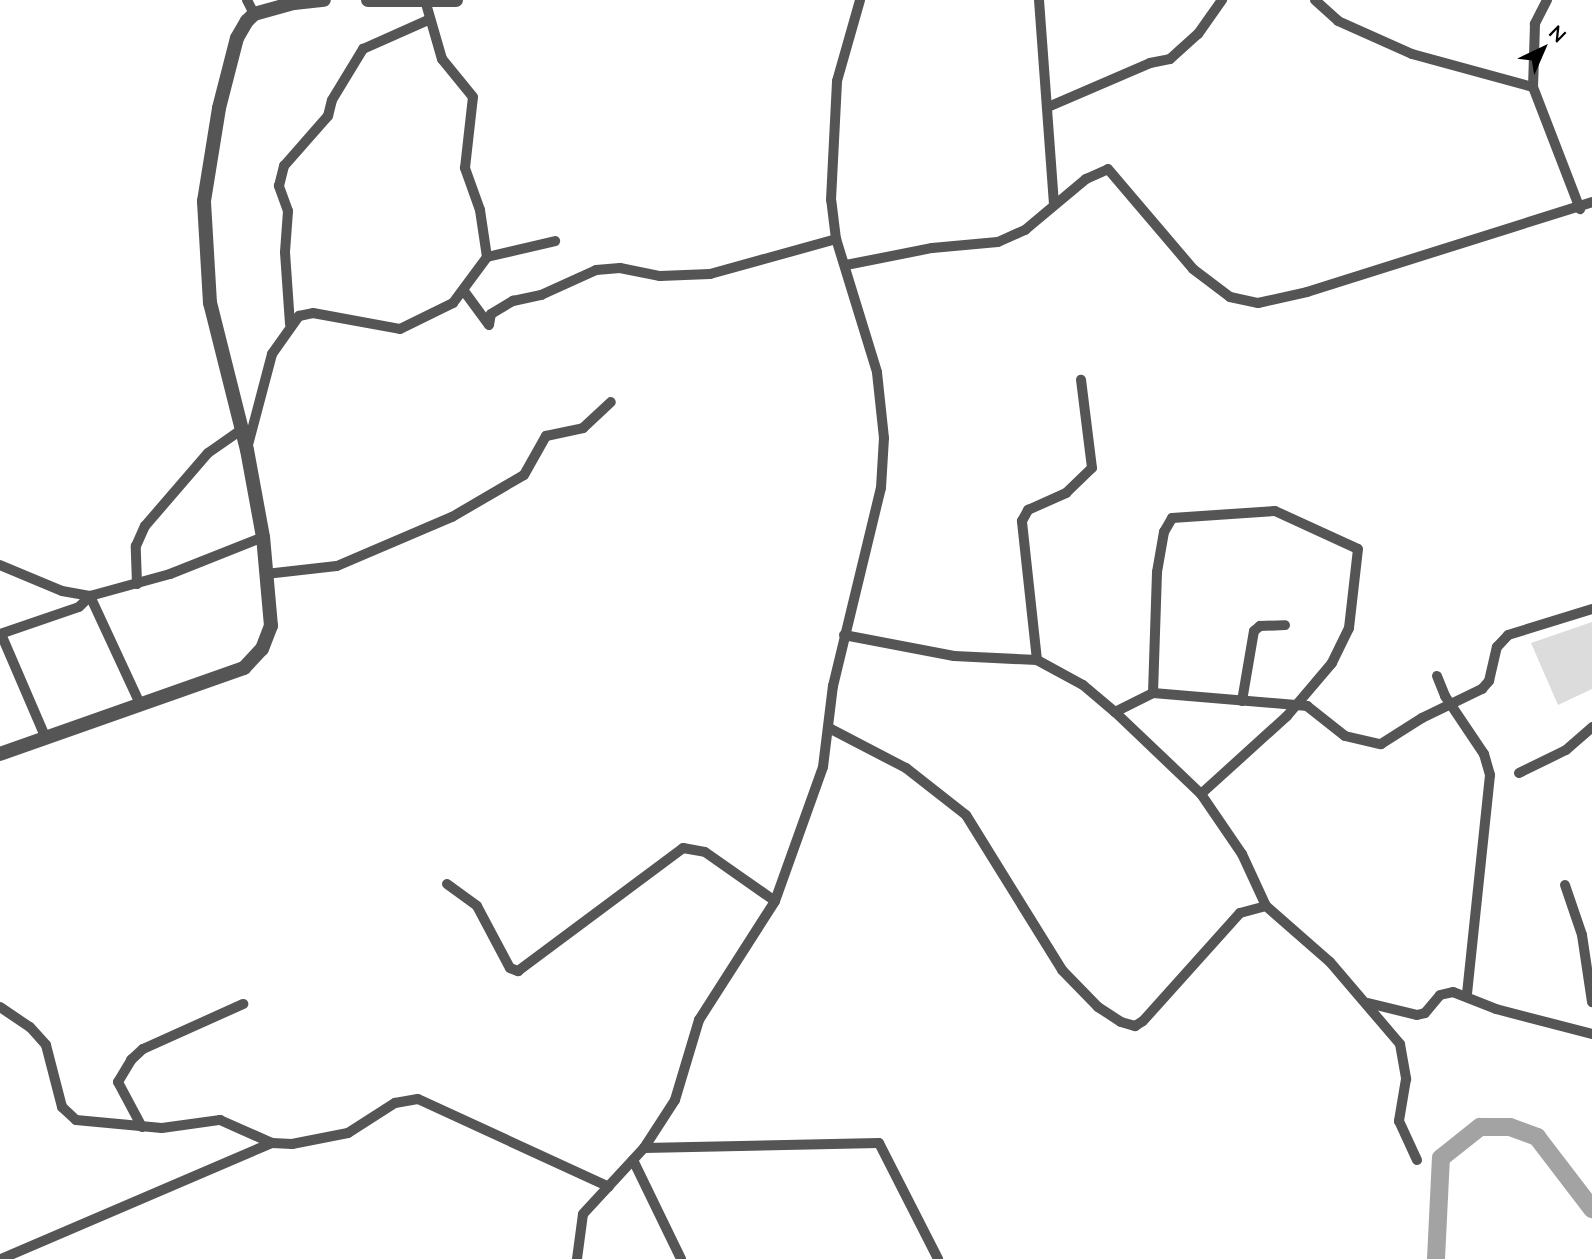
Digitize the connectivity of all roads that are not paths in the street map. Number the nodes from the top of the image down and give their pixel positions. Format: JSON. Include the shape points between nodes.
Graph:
{"nodes":[{"id":1,"x":247,"y":0,"type":"edge"},
{"id":2,"x":324,"y":0,"type":"edge"},
{"id":3,"x":368,"y":0,"type":"edge"},
{"id":4,"x":456,"y":0,"type":"edge"},
{"id":5,"x":860,"y":0,"type":"edge"},
{"id":6,"x":1039,"y":0,"type":"edge"},
{"id":7,"x":1223,"y":0,"type":"edge"},
{"id":8,"x":1315,"y":0,"type":"edge"},
{"id":9,"x":1547,"y":0,"type":"edge"},
{"id":10,"x":425,"y":1,"type":"edge"},
{"id":11,"x":254,"y":14,"type":"junction"},
{"id":12,"x":428,"y":20,"type":"junction"},
{"id":13,"x":1533,"y":88,"type":"junction"},
{"id":14,"x":1048,"y":107,"type":"junction"},
{"id":15,"x":1592,"y":202,"type":"edge"},
{"id":16,"x":1054,"y":204,"type":"junction"},
{"id":17,"x":1580,"y":209,"type":"junction"},
{"id":18,"x":836,"y":239,"type":"junction"},
{"id":19,"x":555,"y":241,"type":"dead end"},
{"id":20,"x":487,"y":257,"type":"junction"},
{"id":21,"x":846,"y":265,"type":"junction"},
{"id":22,"x":464,"y":291,"type":"junction"},
{"id":23,"x":290,"y":324,"type":"junction"},
{"id":24,"x":1081,"y":380,"type":"dead end"},
{"id":25,"x":611,"y":401,"type":"dead end"},
{"id":26,"x":241,"y":430,"type":"junction"},
{"id":27,"x":247,"y":450,"type":"junction"},
{"id":28,"x":263,"y":537,"type":"junction"},
{"id":29,"x":0,"y":565,"type":"edge"},
{"id":30,"x":266,"y":574,"type":"junction"},
{"id":31,"x":137,"y":584,"type":"junction"},
{"id":32,"x":90,"y":596,"type":"junction"},
{"id":33,"x":1592,"y":609,"type":"edge"},
{"id":34,"x":1285,"y":625,"type":"dead end"},
{"id":35,"x":0,"y":634,"type":"edge"},
{"id":36,"x":844,"y":635,"type":"junction"},
{"id":37,"x":1037,"y":660,"type":"junction"},
{"id":38,"x":1437,"y":676,"type":"dead end"},
{"id":39,"x":1153,"y":693,"type":"junction"},
{"id":40,"x":1242,"y":701,"type":"junction"},
{"id":41,"x":1297,"y":704,"type":"junction"},
{"id":42,"x":141,"y":706,"type":"junction"},
{"id":43,"x":1451,"y":706,"type":"junction"},
{"id":44,"x":1115,"y":712,"type":"junction"},
{"id":45,"x":1592,"y":727,"type":"edge"},
{"id":46,"x":829,"y":728,"type":"junction"},
{"id":47,"x":45,"y":736,"type":"junction"},
{"id":48,"x":0,"y":754,"type":"edge"},
{"id":49,"x":1519,"y":773,"type":"dead end"},
{"id":50,"x":1201,"y":794,"type":"junction"},
{"id":51,"x":447,"y":884,"type":"dead end"},
{"id":52,"x":1565,"y":885,"type":"dead end"},
{"id":53,"x":775,"y":901,"type":"junction"},
{"id":54,"x":1266,"y":906,"type":"junction"},
{"id":55,"x":1467,"y":995,"type":"junction"},
{"id":56,"x":1592,"y":1002,"type":"edge"},
{"id":57,"x":1368,"y":1003,"type":"junction"},
{"id":58,"x":243,"y":1004,"type":"dead end"},
{"id":59,"x":0,"y":1007,"type":"edge"},
{"id":60,"x":1592,"y":1034,"type":"edge"},
{"id":61,"x":142,"y":1127,"type":"junction"},
{"id":62,"x":272,"y":1143,"type":"junction"},
{"id":63,"x":644,"y":1148,"type":"junction"},
{"id":64,"x":634,"y":1160,"type":"junction"},
{"id":65,"x":1417,"y":1160,"type":"dead end"},
{"id":66,"x":609,"y":1187,"type":"junction"},
{"id":67,"x":1,"y":1259,"type":"edge"},
{"id":68,"x":576,"y":1259,"type":"edge"},
{"id":69,"x":681,"y":1259,"type":"edge"},
{"id":70,"x":938,"y":1259,"type":"edge"}],
"edges":[{"from":1,"to":11,"type":"street"},
{"from":2,"to":11,"type":"street"},
{"from":3,"to":10,"type":"street"},
{"from":4,"to":10,"type":"street"},
{"from":5,"to":18,"type":"street","via":[[840,64],[834,102],[831,200]]},
{"from":6,"to":14,"type":"street"},
{"from":7,"to":14,"type":"street","via":[[1198,34],[1170,59],[1150,63]]},
{"from":8,"to":13,"type":"street","via":[[1338,21],[1412,54]]},
{"from":9,"to":13,"type":"street","via":[[1535,24]]},
{"from":10,"to":12,"type":"street"},
{"from":11,"to":26,"type":"street","via":[[237,38],[204,201],[209,303]]},
{"from":12,"to":20,"type":"street","via":[[442,59],[473,96],[465,169],[480,210]]},
{"from":12,"to":23,"type":"street","via":[[363,49],[332,100],[328,116],[284,166],[279,186],[288,211],[285,252]]},
{"from":13,"to":17,"type":"street"},
{"from":14,"to":16,"type":"street"},
{"from":15,"to":17,"type":"street"},
{"from":16,"to":17,"type":"street","via":[[1086,178],[1108,169],[1193,269],[1224,293],[1258,303],[1307,292],[1502,227]]},
{"from":16,"to":21,"type":"street","via":[[1025,230],[998,242],[932,248]]},
{"from":18,"to":21,"type":"street"},
{"from":18,"to":22,"type":"street","via":[[710,274],[660,276],[620,268],[596,270],[541,295],[513,301],[491,314],[489,325]]},
{"from":19,"to":20,"type":"street"},
{"from":20,"to":22,"type":"street"},
{"from":21,"to":36,"type":"street","via":[[877,372],[884,438],[873,528]]},
{"from":22,"to":23,"type":"street","via":[[440,311],[400,329],[313,313]]},
{"from":23,"to":27,"type":"street","via":[[264,375]]},
{"from":24,"to":37,"type":"street","via":[[1092,468],[1066,493],[1028,510],[1023,522]]},
{"from":25,"to":30,"type":"street","via":[[583,428],[545,436],[524,475],[452,517],[337,566]]},
{"from":26,"to":27,"type":"street"},
{"from":26,"to":31,"type":"street","via":[[208,453],[145,526],[134,556]]},
{"from":27,"to":28,"type":"street"},
{"from":28,"to":30,"type":"street"},
{"from":28,"to":31,"type":"street"},
{"from":29,"to":32,"type":"street","via":[[62,591]]},
{"from":30,"to":42,"type":"street","via":[[271,626],[262,649],[244,668]]},
{"from":31,"to":32,"type":"street"},
{"from":32,"to":35,"type":"street","via":[[79,607]]},
{"from":32,"to":42,"type":"street"},
{"from":33,"to":43,"type":"street","via":[[1500,640],[1489,681],[1472,698]]},
{"from":34,"to":40,"type":"street","via":[[1259,626],[1254,631]]},
{"from":35,"to":47,"type":"street"},
{"from":36,"to":37,"type":"street","via":[[954,656]]},
{"from":36,"to":46,"type":"street"},
{"from":37,"to":44,"type":"street","via":[[1083,685]]},
{"from":38,"to":43,"type":"street"},
{"from":39,"to":40,"type":"street"},
{"from":39,"to":41,"type":"street","via":[[1157,572],[1167,523],[1176,516],[1275,511],[1358,549],[1345,639],[1332,663]]},
{"from":39,"to":44,"type":"street"},
{"from":40,"to":41,"type":"street"},
{"from":41,"to":43,"type":"street","via":[[1319,711],[1345,736],[1381,744]]},
{"from":41,"to":50,"type":"street"},
{"from":42,"to":47,"type":"street"},
{"from":43,"to":55,"type":"street","via":[[1484,754],[1491,788]]},
{"from":44,"to":50,"type":"street"},
{"from":45,"to":49,"type":"street","via":[[1566,750]]},
{"from":46,"to":53,"type":"street","via":[[823,767]]},
{"from":46,"to":54,"type":"street","via":[[906,768],[966,815],[1062,970],[1098,1007],[1121,1022],[1135,1026],[1143,1021],[1240,913]]},
{"from":47,"to":48,"type":"street"},
{"from":50,"to":54,"type":"street","via":[[1242,853]]},
{"from":51,"to":53,"type":"street","via":[[477,905],[510,968],[518,971],[683,848],[705,852]]},
{"from":52,"to":56,"type":"street","via":[[1582,935]]},
{"from":53,"to":63,"type":"street","via":[[702,1013],[676,1100]]},
{"from":54,"to":57,"type":"street","via":[[1323,955]]},
{"from":55,"to":57,"type":"street","via":[[1446,992],[1417,1015]]},
{"from":55,"to":60,"type":"street","via":[[1496,1009]]},
{"from":57,"to":65,"type":"street","via":[[1405,1058],[1399,1121]]},
{"from":58,"to":61,"type":"street","via":[[143,1049],[131,1060],[118,1082]]},
{"from":59,"to":61,"type":"street","via":[[30,1027],[46,1045],[62,1107],[69,1117],[92,1125]]},
{"from":61,"to":62,"type":"street","via":[[220,1120]]},
{"from":62,"to":66,"type":"street","via":[[292,1144],[348,1133],[395,1103],[418,1099]]},
{"from":62,"to":67,"type":"street"},
{"from":63,"to":64,"type":"street"},
{"from":63,"to":70,"type":"street","via":[[878,1143]]},
{"from":64,"to":66,"type":"street"},
{"from":64,"to":69,"type":"street"},
{"from":66,"to":68,"type":"street","via":[[580,1221]]}]}
